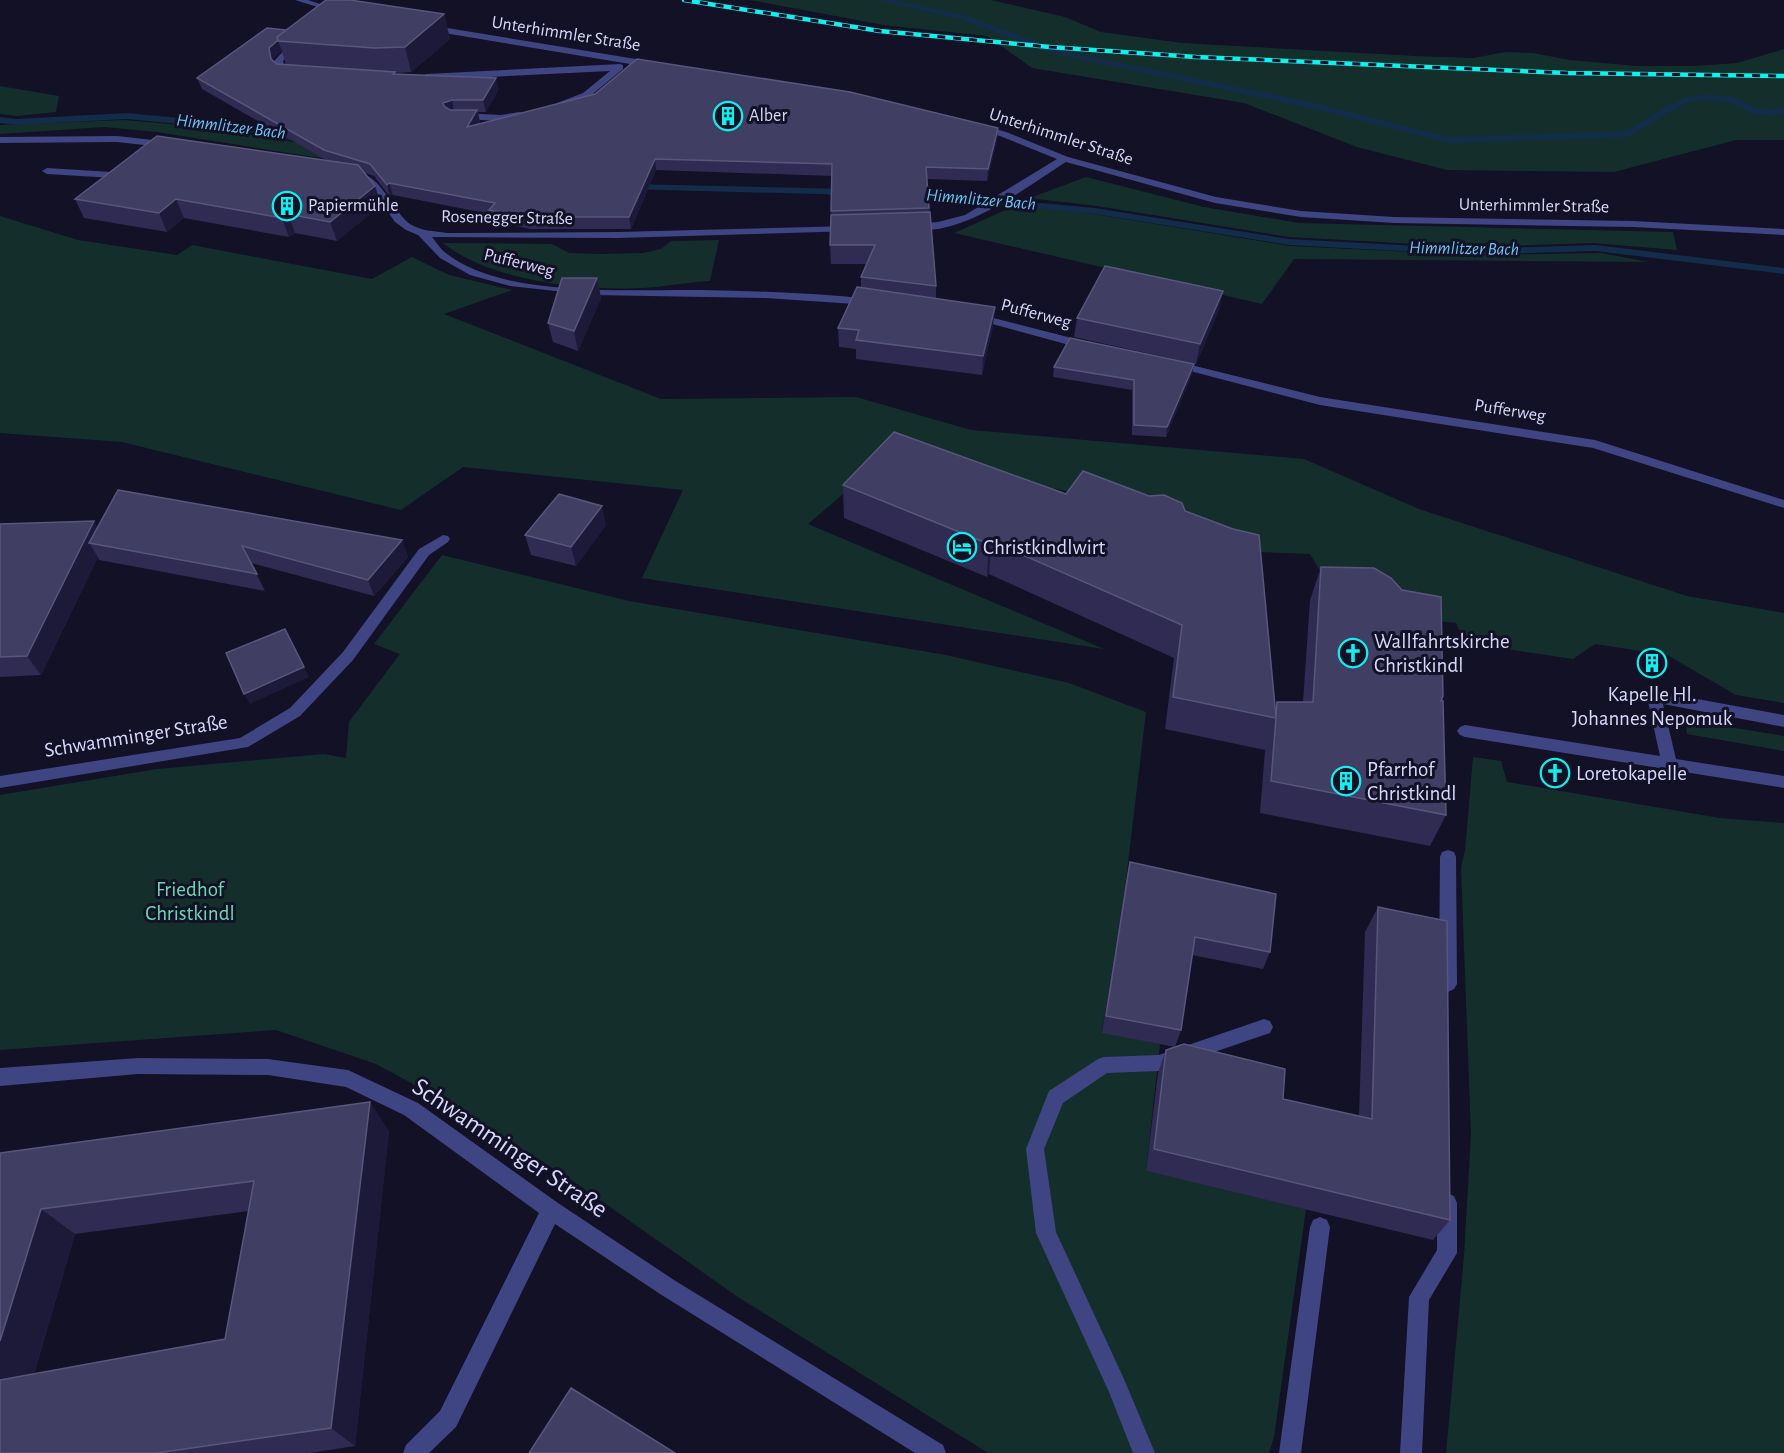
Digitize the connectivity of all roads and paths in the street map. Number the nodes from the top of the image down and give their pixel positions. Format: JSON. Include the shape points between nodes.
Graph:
{"nodes":[{"id":1,"x":299,"y":0,"type":"edge"},
{"id":2,"x":336,"y":11,"type":"junction"},
{"id":3,"x":346,"y":13,"type":"edge"},
{"id":4,"x":327,"y":18,"type":"edge"},
{"id":5,"x":423,"y":27,"type":"edge"},
{"id":6,"x":309,"y":33,"type":"edge"},
{"id":7,"x":627,"y":61,"type":"junction"},
{"id":8,"x":661,"y":67,"type":"edge"},
{"id":9,"x":619,"y":68,"type":"junction"},
{"id":10,"x":301,"y":72,"type":"edge"},
{"id":11,"x":417,"y":77,"type":"edge"},
{"id":12,"x":549,"y":109,"type":"edge"},
{"id":13,"x":530,"y":113,"type":"edge"},
{"id":14,"x":453,"y":116,"type":"edge"},
{"id":15,"x":970,"y":125,"type":"edge"},
{"id":16,"x":0,"y":140,"type":"edge"},
{"id":17,"x":171,"y":145,"type":"junction"},
{"id":18,"x":183,"y":146,"type":"edge"},
{"id":19,"x":154,"y":155,"type":"edge"},
{"id":20,"x":1065,"y":159,"type":"junction"},
{"id":21,"x":136,"y":165,"type":"edge"},
{"id":22,"x":47,"y":171,"type":"dead end"},
{"id":23,"x":351,"y":172,"type":"edge"},
{"id":24,"x":867,"y":228,"type":"edge"},
{"id":25,"x":899,"y":228,"type":"edge"},
{"id":26,"x":1784,"y":232,"type":"edge"},
{"id":27,"x":422,"y":233,"type":"junction"},
{"id":28,"x":884,"y":303,"type":"edge"},
{"id":29,"x":958,"y":314,"type":"edge"},
{"id":30,"x":1095,"y":347,"type":"edge"},
{"id":31,"x":1164,"y":361,"type":"edge"},
{"id":32,"x":1784,"y":504,"type":"edge"},
{"id":33,"x":442,"y":539,"type":"dead end"},
{"id":34,"x":1784,"y":721,"type":"edge"},
{"id":35,"x":1466,"y":731,"type":"dead end"},
{"id":36,"x":1669,"y":762,"type":"junction"},
{"id":37,"x":0,"y":782,"type":"edge"},
{"id":38,"x":1784,"y":782,"type":"edge"},
{"id":39,"x":1448,"y":857,"type":"edge"},
{"id":40,"x":1448,"y":1001,"type":"edge"},
{"id":41,"x":1264,"y":1027,"type":"dead end"},
{"id":42,"x":0,"y":1077,"type":"edge"},
{"id":43,"x":1447,"y":1181,"type":"edge"},
{"id":44,"x":551,"y":1210,"type":"junction"},
{"id":45,"x":1320,"y":1227,"type":"dead end"},
{"id":46,"x":414,"y":1453,"type":"edge"},
{"id":47,"x":935,"y":1453,"type":"edge"},
{"id":48,"x":1143,"y":1453,"type":"edge"},
{"id":49,"x":1290,"y":1453,"type":"edge"},
{"id":50,"x":1411,"y":1453,"type":"edge"}],
"edges":[{"from":1,"to":2,"type":"street"},
{"from":2,"to":3,"type":"street"},
{"from":2,"to":4,"type":"street"},
{"from":5,"to":7,"type":"street","name":"Unterhimmler Straße"},
{"from":6,"to":10,"type":"street","via":[[278,61],[281,70]]},
{"from":7,"to":8,"type":"street","name":"Unterhimmler Straße"},
{"from":7,"to":9,"type":"street"},
{"from":9,"to":11,"type":"street"},
{"from":9,"to":12,"type":"street","via":[[586,95]]},
{"from":13,"to":14,"type":"street","via":[[501,118]]},
{"from":15,"to":20,"type":"street","name":"Unterhimmler Straße"},
{"from":16,"to":17,"type":"street","via":[[117,139]]},
{"from":17,"to":18,"type":"street"},
{"from":17,"to":19,"type":"street"},
{"from":20,"to":25,"type":"street","via":[[969,217],[938,225]]},
{"from":20,"to":26,"type":"street","name":"Unterhimmler Straße","via":[[1215,200],[1301,214]]},
{"from":21,"to":22,"type":"street","via":[[113,174]]},
{"from":23,"to":27,"type":"street","name":"Rosenegger Straße","via":[[369,180],[404,225]]},
{"from":24,"to":27,"type":"street","name":"Rosenegger Straße","via":[[509,237]]},
{"from":27,"to":28,"type":"street","name":"Pufferweg","via":[[431,248],[468,269],[512,283],[561,292],[783,295]]},
{"from":29,"to":30,"type":"street","name":"Pufferweg"},
{"from":31,"to":32,"type":"street","name":"Pufferweg","via":[[1320,400],[1595,444]]},
{"from":33,"to":37,"type":"street","name":"Schwamminger Straße","via":[[424,552],[348,656],[295,712],[243,743]]},
{"from":34,"to":36,"type":"street","via":[[1654,698]]},
{"from":35,"to":36,"type":"street"},
{"from":36,"to":38,"type":"street"},
{"from":39,"to":40,"type":"street"},
{"from":41,"to":48,"type":"street","via":[[1159,1063],[1104,1065],[1056,1097],[1035,1149],[1046,1233],[1117,1386]]},
{"from":42,"to":44,"type":"street","name":"Schwamminger Straße","via":[[162,1066],[268,1067],[348,1079],[411,1109]]},
{"from":43,"to":50,"type":"street","via":[[1447,1253],[1419,1297]]},
{"from":44,"to":46,"type":"street","via":[[447,1419]]},
{"from":44,"to":47,"type":"street","name":"Schwamminger Straße","via":[[667,1287]]},
{"from":45,"to":49,"type":"street"}]}
